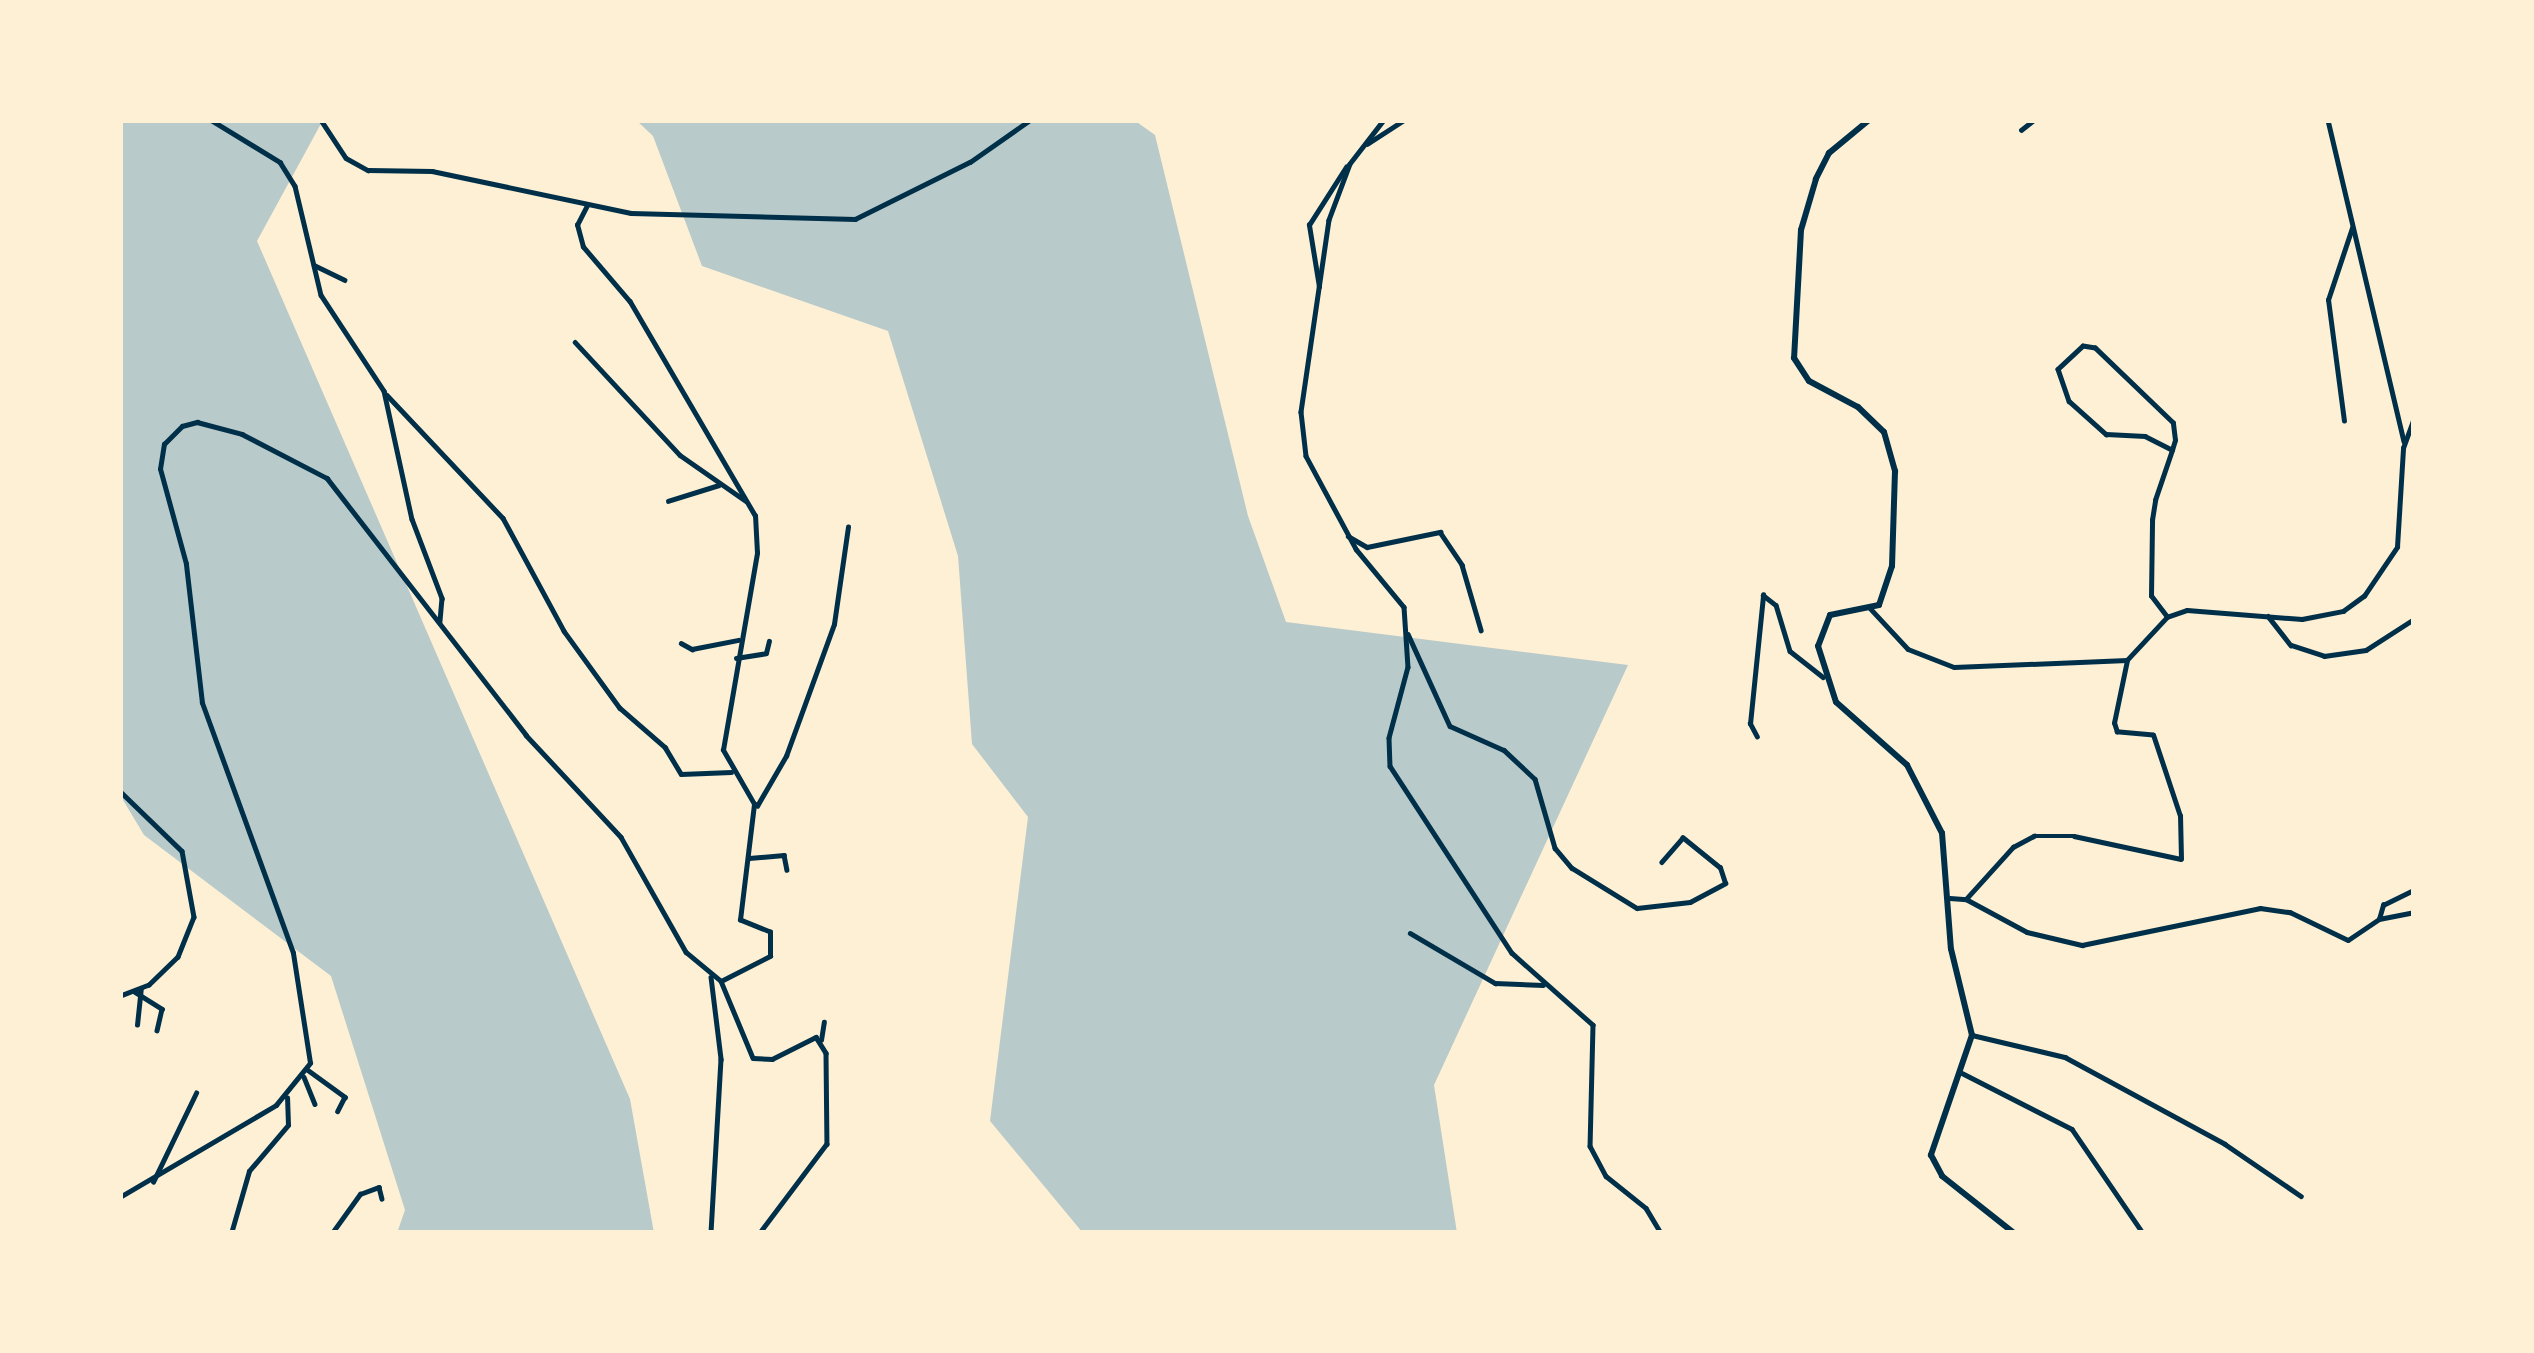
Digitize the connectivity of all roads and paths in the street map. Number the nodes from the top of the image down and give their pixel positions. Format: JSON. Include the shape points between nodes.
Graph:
{"nodes":[{"id":1,"x":211,"y":120,"type":"edge"},
{"id":2,"x":322,"y":120,"type":"edge"},
{"id":3,"x":1030,"y":120,"type":"edge"},
{"id":4,"x":1384,"y":120,"type":"edge"},
{"id":5,"x":1404,"y":120,"type":"edge"},
{"id":6,"x":1869,"y":120,"type":"edge"},
{"id":7,"x":2034,"y":120,"type":"edge"},
{"id":8,"x":2328,"y":120,"type":"edge"},
{"id":9,"x":2021,"y":130,"type":"dead end"},
{"id":10,"x":1363,"y":147,"type":"junction"},
{"id":11,"x":1350,"y":164,"type":"junction"},
{"id":12,"x":587,"y":205,"type":"junction"},
{"id":13,"x":2354,"y":225,"type":"junction"},
{"id":14,"x":314,"y":265,"type":"junction"},
{"id":15,"x":345,"y":280,"type":"dead end"},
{"id":16,"x":1319,"y":290,"type":"junction"},
{"id":17,"x":575,"y":342,"type":"dead end"},
{"id":18,"x":383,"y":391,"type":"junction"},
{"id":19,"x":2414,"y":418,"type":"edge"},
{"id":20,"x":2344,"y":421,"type":"dead end"},
{"id":21,"x":2404,"y":441,"type":"junction"},
{"id":22,"x":2172,"y":450,"type":"junction"},
{"id":23,"x":719,"y":485,"type":"junction"},
{"id":24,"x":668,"y":501,"type":"dead end"},
{"id":25,"x":751,"y":503,"type":"junction"},
{"id":26,"x":848,"y":527,"type":"dead end"},
{"id":27,"x":1348,"y":536,"type":"junction"},
{"id":28,"x":1869,"y":608,"type":"junction"},
{"id":29,"x":2167,"y":616,"type":"junction"},
{"id":30,"x":2268,"y":616,"type":"junction"},
{"id":31,"x":2414,"y":619,"type":"edge"},
{"id":32,"x":440,"y":622,"type":"junction"},
{"id":33,"x":1481,"y":629,"type":"dead end"},
{"id":34,"x":1408,"y":634,"type":"junction"},
{"id":35,"x":739,"y":640,"type":"junction"},
{"id":36,"x":769,"y":641,"type":"dead end"},
{"id":37,"x":681,"y":643,"type":"dead end"},
{"id":38,"x":736,"y":658,"type":"junction"},
{"id":39,"x":2127,"y":660,"type":"junction"},
{"id":40,"x":1823,"y":677,"type":"junction"},
{"id":41,"x":1757,"y":737,"type":"dead end"},
{"id":42,"x":734,"y":772,"type":"junction"},
{"id":43,"x":120,"y":791,"type":"edge"},
{"id":44,"x":754,"y":811,"type":"junction"},
{"id":45,"x":749,"y":858,"type":"junction"},
{"id":46,"x":1662,"y":862,"type":"dead end"},
{"id":47,"x":788,"y":870,"type":"dead end"},
{"id":48,"x":2414,"y":890,"type":"edge"},
{"id":49,"x":1950,"y":898,"type":"junction"},
{"id":50,"x":1966,"y":899,"type":"junction"},
{"id":51,"x":2414,"y":912,"type":"edge"},
{"id":52,"x":2379,"y":919,"type":"junction"},
{"id":53,"x":1410,"y":934,"type":"dead end"},
{"id":54,"x":711,"y":975,"type":"junction"},
{"id":55,"x":721,"y":981,"type":"junction"},
{"id":56,"x":1543,"y":985,"type":"junction"},
{"id":57,"x":138,"y":990,"type":"junction"},
{"id":58,"x":120,"y":996,"type":"edge"},
{"id":59,"x":142,"y":1000,"type":"junction"},
{"id":60,"x":824,"y":1022,"type":"dead end"},
{"id":61,"x":137,"y":1025,"type":"dead end"},
{"id":62,"x":157,"y":1030,"type":"dead end"},
{"id":63,"x":1972,"y":1035,"type":"junction"},
{"id":64,"x":821,"y":1040,"type":"junction"},
{"id":65,"x":306,"y":1073,"type":"junction"},
{"id":66,"x":1962,"y":1073,"type":"junction"},
{"id":67,"x":196,"y":1094,"type":"dead end"},
{"id":68,"x":287,"y":1096,"type":"junction"},
{"id":69,"x":315,"y":1104,"type":"dead end"},
{"id":70,"x":338,"y":1111,"type":"dead end"},
{"id":71,"x":153,"y":1182,"type":"junction"},
{"id":72,"x":2301,"y":1196,"type":"dead end"},
{"id":73,"x":120,"y":1198,"type":"edge"},
{"id":74,"x":382,"y":1199,"type":"dead end"},
{"id":75,"x":232,"y":1230,"type":"edge"},
{"id":76,"x":332,"y":1233,"type":"edge"},
{"id":77,"x":711,"y":1233,"type":"edge"},
{"id":78,"x":760,"y":1233,"type":"edge"},
{"id":79,"x":1661,"y":1233,"type":"edge"},
{"id":80,"x":2014,"y":1233,"type":"edge"},
{"id":81,"x":2143,"y":1233,"type":"edge"}],
"edges":[{"from":1,"to":14,"type":"street","via":[[288,173],[309,223]]},
{"from":2,"to":12,"type":"street","via":[[346,158],[368,170],[432,171],[522,193],[583,197]]},
{"from":3,"to":12,"type":"street","via":[[866,216],[648,214]]},
{"from":4,"to":10,"type":"street"},
{"from":5,"to":10,"type":"street"},
{"from":6,"to":28,"type":"street","via":[[1829,153],[1816,179],[1801,230],[1794,358],[1809,381],[1871,416],[1891,449],[1892,566],[1880,605]]},
{"from":7,"to":9,"type":"street"},
{"from":8,"to":13,"type":"street"},
{"from":10,"to":11,"type":"street"},
{"from":11,"to":16,"type":"street","via":[[1329,220]]},
{"from":11,"to":16,"type":"street","via":[[1309,225]]},
{"from":12,"to":25,"type":"street","via":[[577,225],[583,247],[617,284],[688,413]]},
{"from":13,"to":20,"type":"street","via":[[2328,300]]},
{"from":13,"to":21,"type":"street"},
{"from":14,"to":15,"type":"street"},
{"from":14,"to":18,"type":"street","via":[[334,318]]},
{"from":16,"to":27,"type":"street","via":[[1301,425],[1311,472]]},
{"from":17,"to":23,"type":"street","via":[[658,433]]},
{"from":18,"to":32,"type":"street","via":[[412,519],[442,598]]},
{"from":18,"to":42,"type":"street","via":[[474,479],[587,665],[681,774]]},
{"from":19,"to":21,"type":"street"},
{"from":21,"to":30,"type":"street","via":[[2403,521],[2378,582],[2343,610]]},
{"from":22,"to":22,"type":"street","via":[[2169,417],[2128,387],[2096,348],[2084,346],[2058,369],[2069,400],[2106,434],[2146,436]]},
{"from":22,"to":29,"type":"street","via":[[2152,520],[2151,596]]},
{"from":23,"to":24,"type":"street"},
{"from":23,"to":25,"type":"street"},
{"from":25,"to":35,"type":"street","via":[[757,553]]},
{"from":26,"to":44,"type":"street","via":[[833,624],[786,756]]},
{"from":27,"to":33,"type":"street","via":[[1367,547],[1440,532],[1462,565]]},
{"from":27,"to":34,"type":"street","via":[[1404,607]]},
{"from":28,"to":39,"type":"street","via":[[1908,649],[1954,667]]},
{"from":28,"to":40,"type":"street","via":[[1824,620]]},
{"from":29,"to":30,"type":"street","via":[[2205,606]]},
{"from":29,"to":39,"type":"street"},
{"from":30,"to":31,"type":"street","via":[[2291,645],[2324,656],[2366,650]]},
{"from":32,"to":54,"type":"street","via":[[526,735],[621,837],[681,946]]},
{"from":32,"to":65,"type":"street","via":[[341,493],[310,466],[217,425],[196,422],[170,434],[160,469],[185,563],[202,703],[293,953]]},
{"from":34,"to":46,"type":"street","via":[[1450,726],[1515,756],[1535,779],[1555,848],[1572,868],[1637,908],[1696,900],[1725,883],[1720,868],[1683,838]]},
{"from":34,"to":56,"type":"street","via":[[1390,766],[1447,842],[1496,930]]},
{"from":35,"to":37,"type":"street","via":[[692,649]]},
{"from":35,"to":38,"type":"street"},
{"from":36,"to":38,"type":"street","via":[[766,652]]},
{"from":38,"to":42,"type":"street","via":[[723,734]]},
{"from":39,"to":50,"type":"street","via":[[2114,723],[2117,732],[2153,734],[2180,816],[2181,859],[2074,836],[2034,836],[2013,847]]},
{"from":40,"to":41,"type":"street","via":[[1790,651],[1776,605],[1762,595],[1750,724]]},
{"from":40,"to":49,"type":"street","via":[[1845,715],[1918,781],[1945,841]]},
{"from":42,"to":44,"type":"street"},
{"from":43,"to":57,"type":"street","via":[[182,851],[193,902],[183,949]]},
{"from":44,"to":45,"type":"street"},
{"from":45,"to":47,"type":"street","via":[[784,855]]},
{"from":45,"to":55,"type":"street","via":[[740,920],[770,932],[772,950]]},
{"from":48,"to":52,"type":"street","via":[[2383,905]]},
{"from":49,"to":50,"type":"street"},
{"from":49,"to":63,"type":"street","via":[[1951,949]]},
{"from":50,"to":52,"type":"street","via":[[2027,932],[2074,944],[2260,908],[2290,912],[2348,940]]},
{"from":51,"to":52,"type":"street"},
{"from":53,"to":56,"type":"street","via":[[1496,983]]},
{"from":54,"to":55,"type":"street"},
{"from":54,"to":77,"type":"street","via":[[721,1046]]},
{"from":55,"to":64,"type":"street","via":[[754,1058]]},
{"from":56,"to":79,"type":"street","via":[[1588,1018],[1596,1035],[1594,1160]]},
{"from":57,"to":58,"type":"street"},
{"from":57,"to":59,"type":"street"},
{"from":59,"to":61,"type":"street"},
{"from":59,"to":62,"type":"street","via":[[162,1009]]},
{"from":60,"to":64,"type":"street"},
{"from":63,"to":66,"type":"street"},
{"from":63,"to":72,"type":"street","via":[[2066,1057],[2225,1144]]},
{"from":64,"to":78,"type":"street","via":[[827,1144]]},
{"from":65,"to":68,"type":"street"},
{"from":65,"to":69,"type":"street"},
{"from":65,"to":70,"type":"street","via":[[345,1097]]},
{"from":66,"to":80,"type":"street","via":[[1931,1155],[1942,1176]]},
{"from":66,"to":81,"type":"street","via":[[2072,1129]]},
{"from":67,"to":71,"type":"street"},
{"from":68,"to":71,"type":"street"},
{"from":68,"to":75,"type":"street","via":[[288,1125],[249,1171]]},
{"from":71,"to":73,"type":"street"},
{"from":74,"to":76,"type":"street","via":[[379,1187],[360,1194]]}]}
